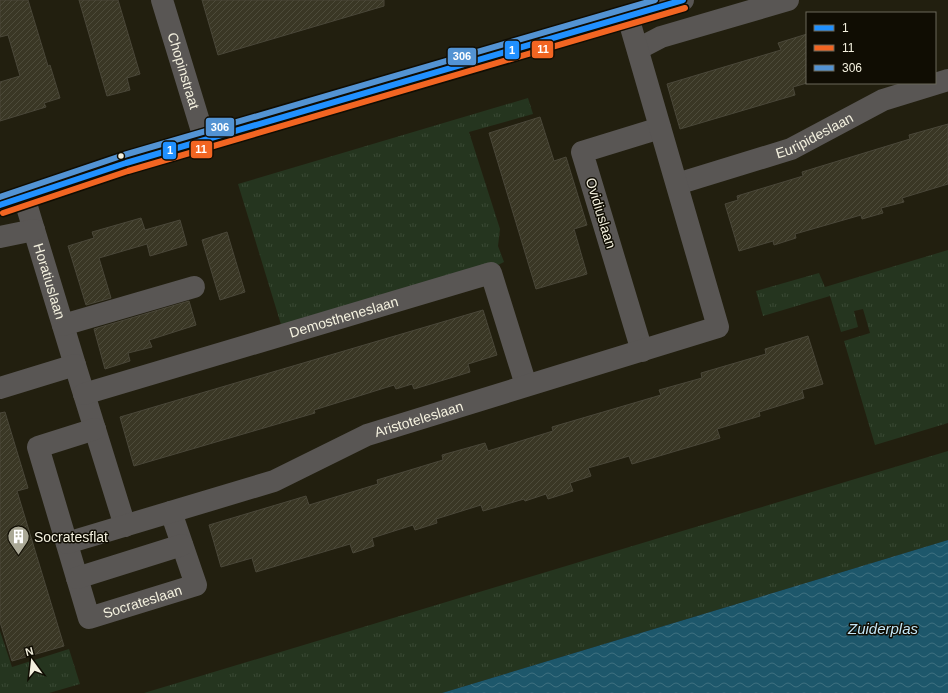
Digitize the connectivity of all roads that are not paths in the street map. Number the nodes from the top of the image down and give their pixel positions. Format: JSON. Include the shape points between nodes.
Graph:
{"nodes":[{"id":1,"x":162,"y":0,"type":"edge"},
{"id":2,"x":683,"y":0,"type":"edge"},
{"id":3,"x":788,"y":0,"type":"edge"},
{"id":4,"x":628,"y":17,"type":"junction"},
{"id":5,"x":638,"y":49,"type":"junction"},
{"id":6,"x":948,"y":80,"type":"edge"},
{"id":7,"x":935,"y":84,"type":"edge"},
{"id":8,"x":936,"y":84,"type":"edge"},
{"id":9,"x":660,"y":128,"type":"junction"},
{"id":10,"x":205,"y":140,"type":"junction"},
{"id":11,"x":677,"y":184,"type":"junction"},
{"id":12,"x":24,"y":197,"type":"junction"},
{"id":13,"x":0,"y":204,"type":"edge"},
{"id":14,"x":34,"y":230,"type":"junction"},
{"id":15,"x":0,"y":237,"type":"edge"},
{"id":16,"x":194,"y":287,"type":"dead end"},
{"id":17,"x":63,"y":325,"type":"junction"},
{"id":18,"x":642,"y":351,"type":"junction"},
{"id":19,"x":75,"y":365,"type":"junction"},
{"id":20,"x":526,"y":385,"type":"junction"},
{"id":21,"x":0,"y":388,"type":"edge"},
{"id":22,"x":84,"y":394,"type":"junction"},
{"id":23,"x":95,"y":429,"type":"junction"},
{"id":24,"x":171,"y":512,"type":"junction"},
{"id":25,"x":125,"y":526,"type":"junction"},
{"id":26,"x":67,"y":544,"type":"junction"},
{"id":27,"x":182,"y":545,"type":"junction"},
{"id":28,"x":78,"y":578,"type":"junction"}],
"edges":[{"from":1,"to":10,"type":"street","name":"Chopinstraat"},
{"from":2,"to":4,"type":"street"},
{"from":3,"to":5,"type":"street","via":[[661,37]]},
{"from":4,"to":5,"type":"street"},
{"from":4,"to":10,"type":"street"},
{"from":5,"to":9,"type":"street"},
{"from":6,"to":8,"type":"street","name":"Euripideslaan"},
{"from":7,"to":11,"type":"street","name":"Euripideslaan","via":[[883,100],[791,150]]},
{"from":9,"to":11,"type":"street"},
{"from":9,"to":18,"type":"street","name":"Ovidiuslaan","via":[[582,152]]},
{"from":10,"to":12,"type":"street"},
{"from":11,"to":18,"type":"street","name":"Aristoteleslaan","via":[[718,327]]},
{"from":12,"to":13,"type":"street"},
{"from":12,"to":14,"type":"street","name":"Horatiuslaan"},
{"from":14,"to":15,"type":"street"},
{"from":14,"to":17,"type":"street","name":"Horatiuslaan"},
{"from":16,"to":17,"type":"street"},
{"from":17,"to":19,"type":"street","name":"Horatiuslaan"},
{"from":18,"to":20,"type":"street","name":"Aristoteleslaan"},
{"from":19,"to":21,"type":"street"},
{"from":19,"to":22,"type":"street"},
{"from":20,"to":22,"type":"street","name":"Demostheneslaan","via":[[491,273]]},
{"from":20,"to":24,"type":"street","name":"Aristoteleslaan","via":[[367,435],[274,481]]},
{"from":22,"to":23,"type":"street"},
{"from":23,"to":25,"type":"street"},
{"from":23,"to":26,"type":"street","name":"Socrateslaan","via":[[38,447]]},
{"from":24,"to":25,"type":"street","name":"Aristoteleslaan"},
{"from":24,"to":27,"type":"street","name":"Socrateslaan"},
{"from":25,"to":26,"type":"street"},
{"from":26,"to":28,"type":"street","name":"Socrateslaan"},
{"from":27,"to":28,"type":"street"},
{"from":27,"to":28,"type":"street","name":"Socrateslaan","via":[[196,585],[89,618]]}]}
